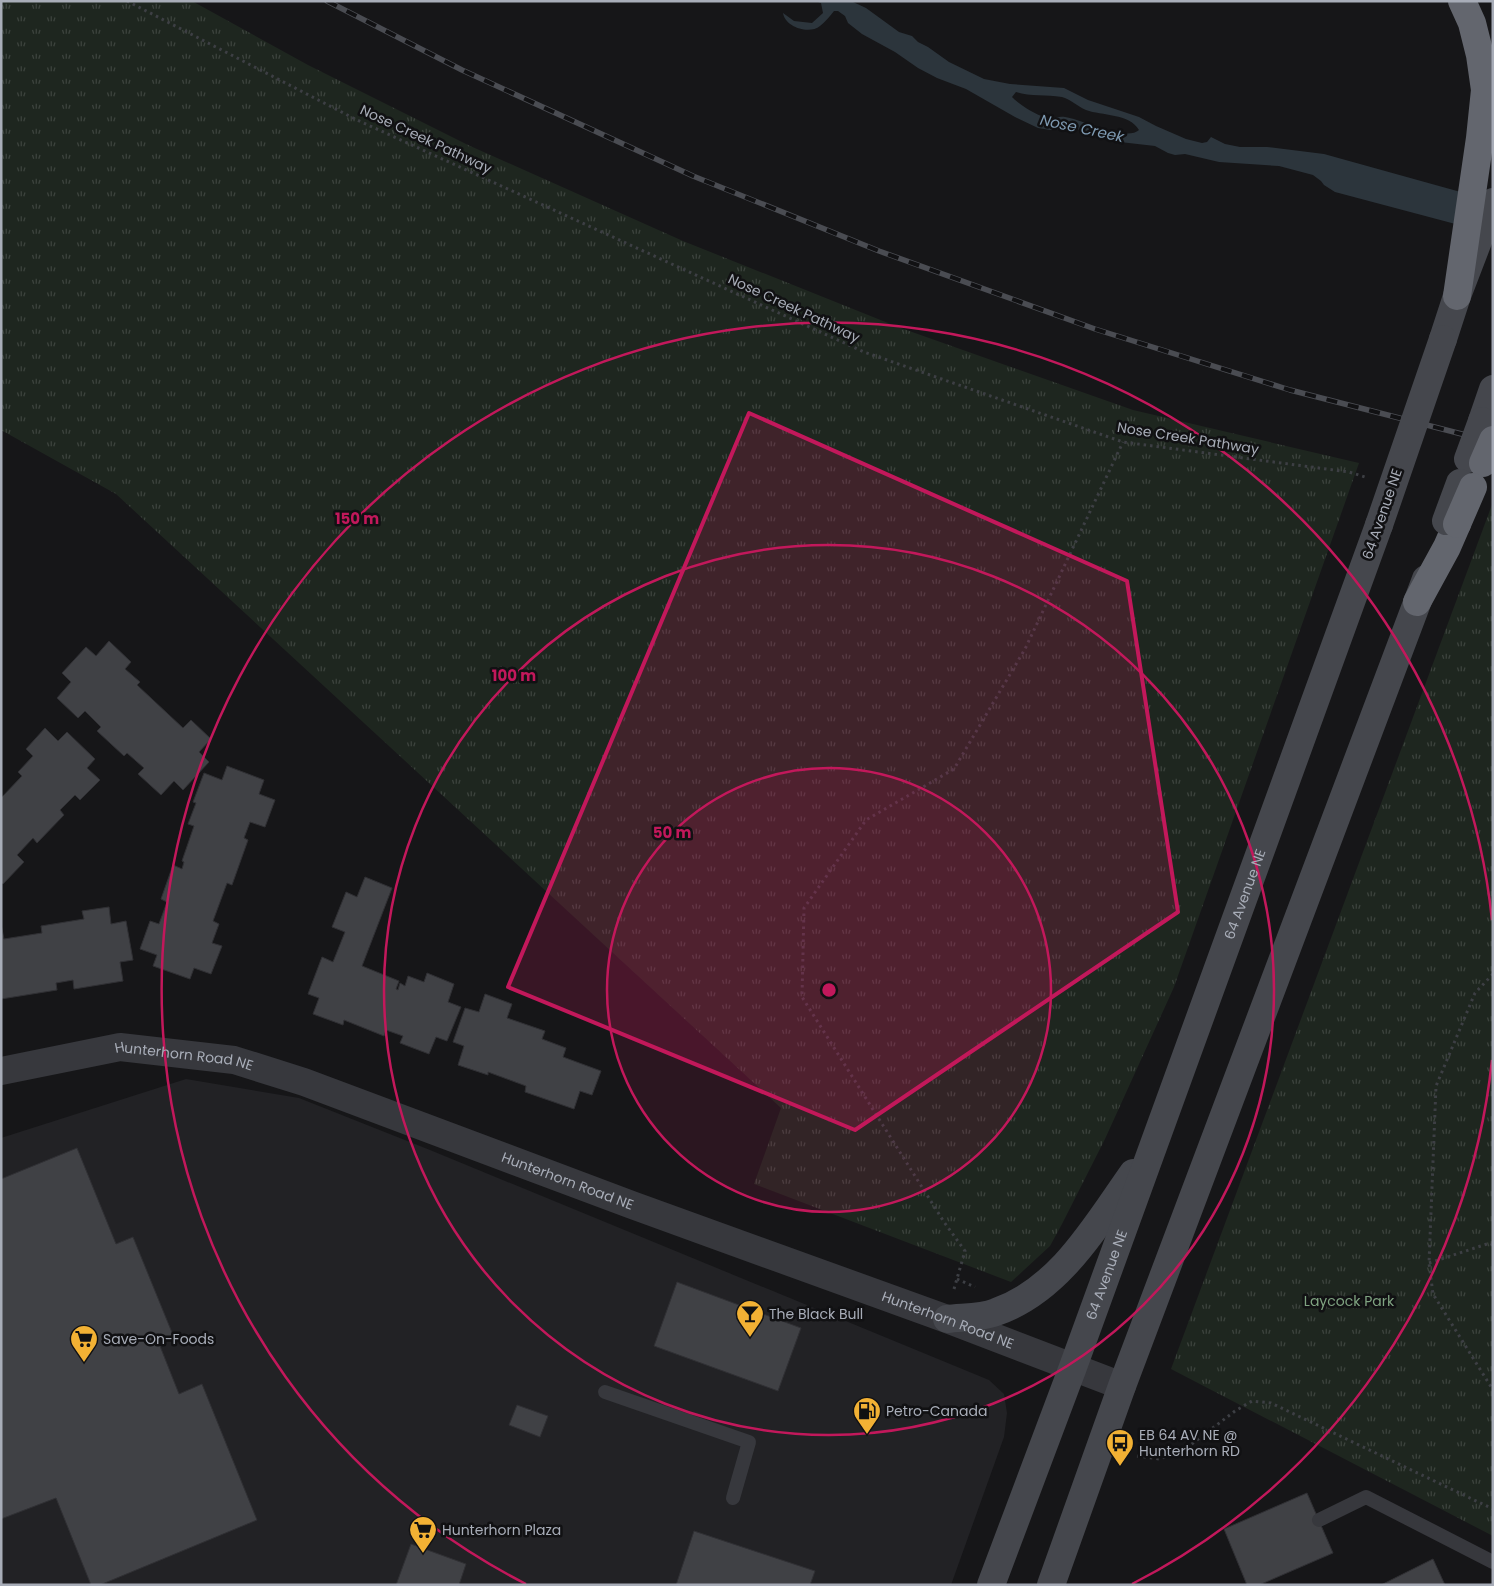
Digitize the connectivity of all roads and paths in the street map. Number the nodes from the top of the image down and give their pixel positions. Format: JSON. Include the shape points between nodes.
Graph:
{"nodes":[{"id":1,"x":127,"y":1,"type":"edge"},
{"id":2,"x":1462,"y":1,"type":"edge"},
{"id":3,"x":1493,"y":202,"type":"edge"},
{"id":4,"x":1457,"y":296,"type":"junction"},
{"id":5,"x":1493,"y":390,"type":"edge"},
{"id":6,"x":1123,"y":442,"type":"junction"},
{"id":7,"x":1476,"y":459,"type":"edge"},
{"id":8,"x":1368,"y":478,"type":"dead end"},
{"id":9,"x":1417,"y":602,"type":"joint"},
{"id":10,"x":1493,"y":974,"type":"edge"},
{"id":11,"x":1,"y":1071,"type":"edge"},
{"id":12,"x":1153,"y":1145,"type":"junction"},
{"id":13,"x":1493,"y":1244,"type":"edge"},
{"id":14,"x":1429,"y":1263,"type":"junction"},
{"id":15,"x":945,"y":1318,"type":"junction"},
{"id":16,"x":1072,"y":1367,"type":"junction"},
{"id":17,"x":1122,"y":1386,"type":"junction"},
{"id":18,"x":1493,"y":1390,"type":"edge"},
{"id":19,"x":605,"y":1392,"type":"dead end"},
{"id":20,"x":1137,"y":1456,"type":"dead end"},
{"id":21,"x":733,"y":1498,"type":"dead end"},
{"id":22,"x":1493,"y":1508,"type":"edge"},
{"id":23,"x":1319,"y":1520,"type":"dead end"},
{"id":24,"x":1493,"y":1562,"type":"edge"},
{"id":25,"x":991,"y":1585,"type":"edge"},
{"id":26,"x":1051,"y":1585,"type":"edge"}],
"edges":[{"from":1,"to":6,"type":"path","name":"Nose Creek Pathway","via":[[355,119],[864,352]]},
{"from":2,"to":4,"type":"highway","via":[[1474,31],[1485,90]]},
{"from":3,"to":4,"type":"main road","name":"64 Avenue NE"},
{"from":4,"to":12,"type":"main road","name":"64 Avenue NE","bridge":true,"via":[[1379,525]]},
{"from":5,"to":7,"type":"main road"},
{"from":6,"to":8,"type":"path","name":"Nose Creek Pathway","via":[[1349,472]]},
{"from":6,"to":15,"type":"path","via":[[1025,649],[954,769],[866,820],[804,908],[802,997],[965,1251]]},
{"from":7,"to":9,"type":"highway","bridge":true,"via":[[1452,522],[1447,547]]},
{"from":9,"to":17,"type":"main road"},
{"from":10,"to":14,"type":"path","via":[[1475,993],[1436,1086]]},
{"from":11,"to":15,"type":"street","name":"Hunterhorn Road NE","via":[[120,1048],[234,1060],[304,1082]]},
{"from":12,"to":15,"type":"main road","via":[[1086,1239],[1054,1277],[995,1313]]},
{"from":12,"to":16,"type":"main road","name":"64 Avenue NE"},
{"from":13,"to":14,"type":"path"},
{"from":14,"to":18,"type":"path","via":[[1433,1294]]},
{"from":15,"to":16,"type":"street","name":"Hunterhorn Road NE"},
{"from":16,"to":17,"type":"street","name":"Hunterhorn Road NE"},
{"from":16,"to":25,"type":"main road","name":"64 Avenue NE"},
{"from":17,"to":26,"type":"main road"},
{"from":19,"to":21,"type":"lane","via":[[749,1442]]},
{"from":20,"to":22,"type":"path","via":[[1160,1459],[1184,1450],[1235,1411],[1252,1402],[1271,1403]]},
{"from":23,"to":24,"type":"lane","via":[[1366,1497]]}]}
